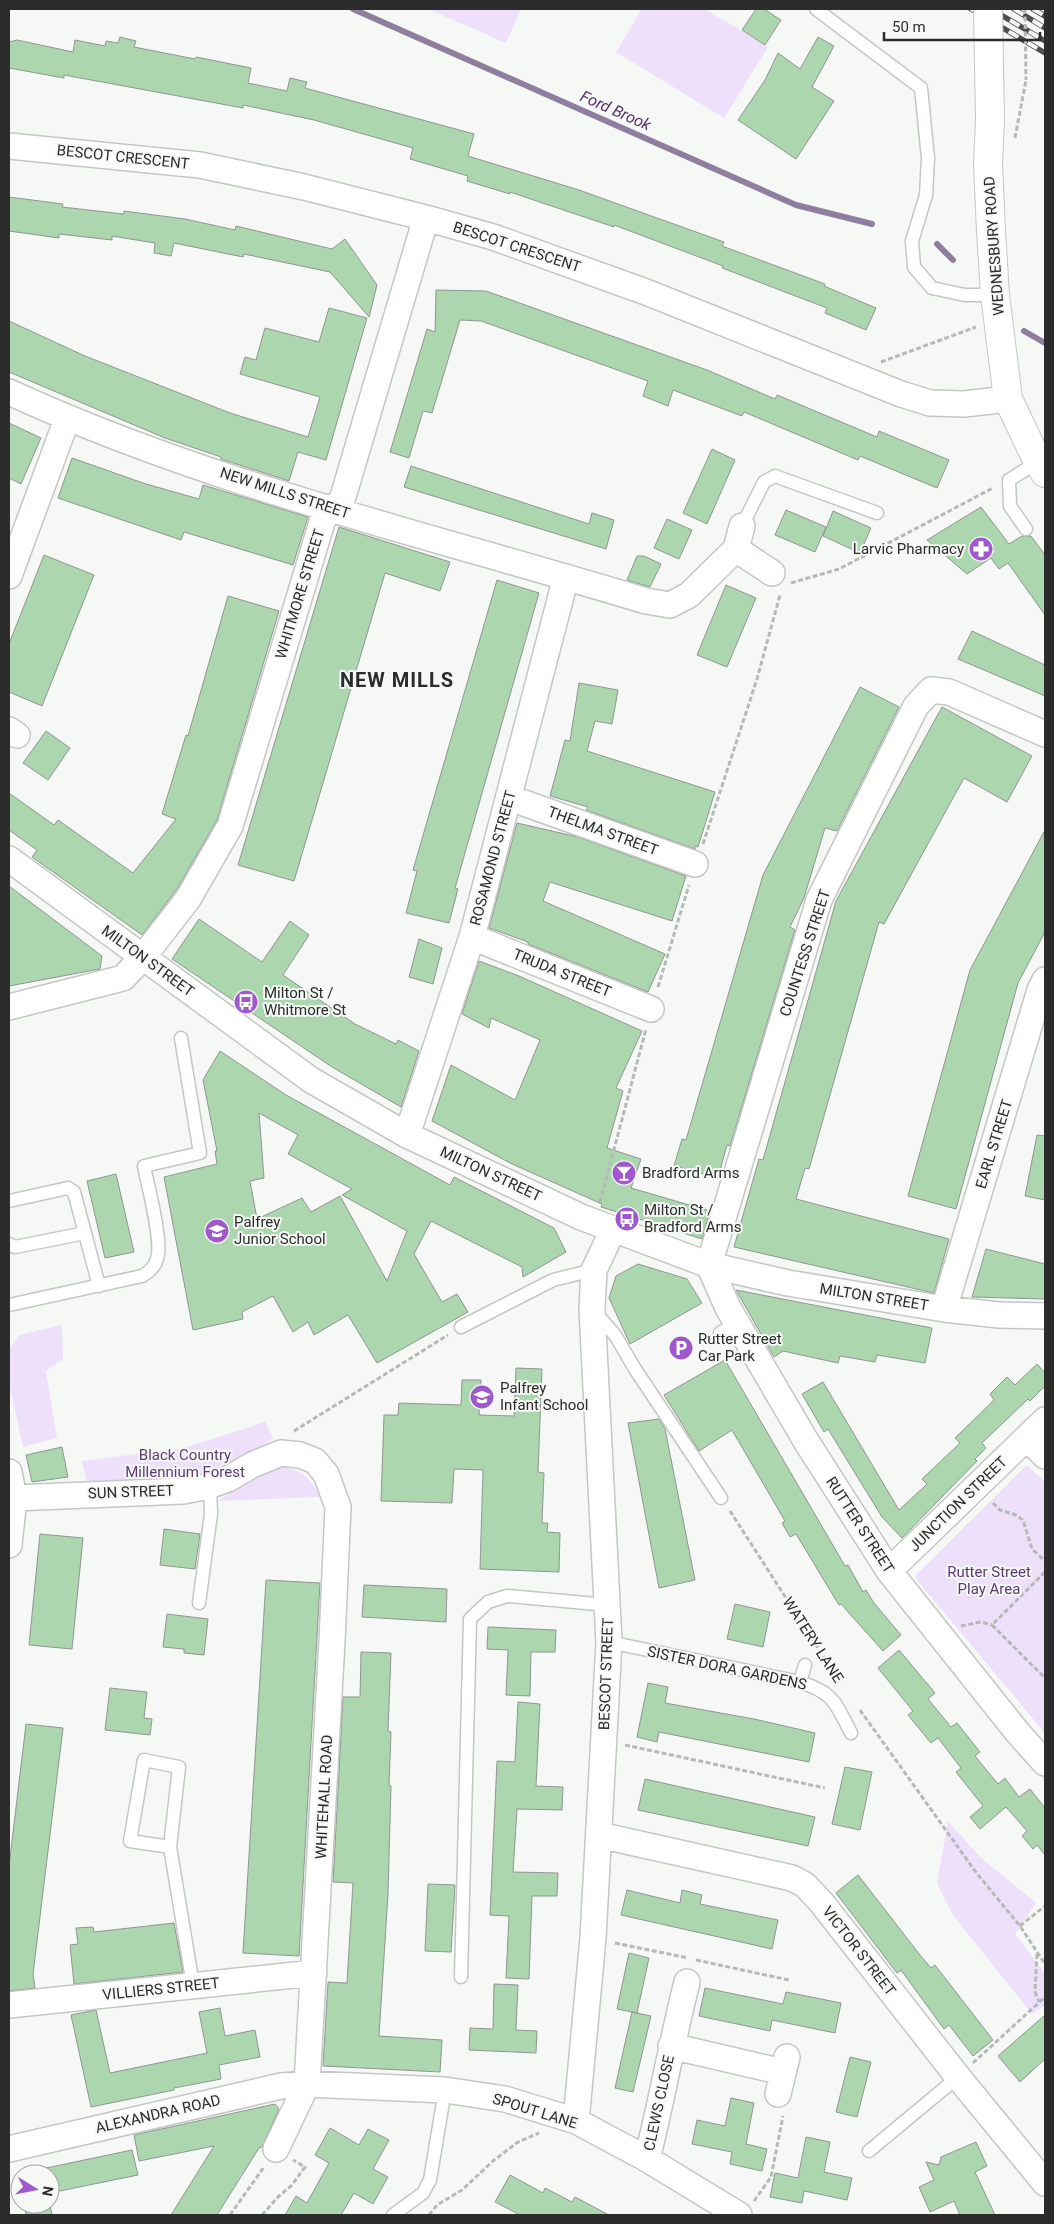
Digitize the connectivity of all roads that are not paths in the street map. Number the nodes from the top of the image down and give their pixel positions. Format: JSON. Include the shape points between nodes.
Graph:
{"nodes":[{"id":1,"x":816,"y":9,"type":"edge"},
{"id":2,"x":988,"y":9,"type":"edge"},
{"id":3,"x":9,"y":146,"type":"edge"},
{"id":4,"x":426,"y":218,"type":"junction"},
{"id":5,"x":997,"y":307,"type":"junction"},
{"id":6,"x":9,"y":392,"type":"edge"},
{"id":7,"x":1008,"y":399,"type":"junction"},
{"id":8,"x":67,"y":419,"type":"junction"},
{"id":9,"x":1042,"y":468,"type":"edge"},
{"id":10,"x":333,"y":509,"type":"junction"},
{"id":11,"x":877,"y":513,"type":"dead end"},
{"id":12,"x":1026,"y":529,"type":"dead end"},
{"id":13,"x":739,"y":538,"type":"junction"},
{"id":14,"x":9,"y":576,"type":"edge"},
{"id":15,"x":566,"y":577,"type":"junction"},
{"id":16,"x":778,"y":584,"type":"road end"},
{"id":17,"x":1045,"y":734,"type":"edge"},
{"id":18,"x":510,"y":798,"type":"junction"},
{"id":19,"x":9,"y":859,"type":"edge"},
{"id":20,"x":695,"y":864,"type":"road end"},
{"id":21,"x":472,"y":937,"type":"junction"},
{"id":22,"x":142,"y":957,"type":"junction"},
{"id":23,"x":1045,"y":980,"type":"edge"},
{"id":24,"x":9,"y":1007,"type":"edge"},
{"id":25,"x":652,"y":1009,"type":"road end"},
{"id":26,"x":181,"y":1038,"type":"dead end"},
{"id":27,"x":407,"y":1134,"type":"junction"},
{"id":28,"x":9,"y":1201,"type":"edge"},
{"id":29,"x":603,"y":1226,"type":"junction"},
{"id":30,"x":85,"y":1233,"type":"junction"},
{"id":31,"x":9,"y":1244,"type":"edge"},
{"id":32,"x":709,"y":1265,"type":"junction"},
{"id":33,"x":594,"y":1270,"type":"junction"},
{"id":34,"x":99,"y":1286,"type":"junction"},
{"id":35,"x":9,"y":1306,"type":"edge"},
{"id":36,"x":592,"y":1309,"type":"junction"},
{"id":37,"x":944,"y":1309,"type":"junction"},
{"id":38,"x":1045,"y":1316,"type":"edge"},
{"id":39,"x":461,"y":1327,"type":"road end"},
{"id":40,"x":1045,"y":1420,"type":"edge"},
{"id":41,"x":1027,"y":1438,"type":"junction"},
{"id":42,"x":290,"y":1454,"type":"joint"},
{"id":43,"x":1045,"y":1456,"type":"edge"},
{"id":44,"x":9,"y":1472,"type":"edge"},
{"id":45,"x":210,"y":1485,"type":"junction"},
{"id":46,"x":14,"y":1498,"type":"junction"},
{"id":47,"x":721,"y":1498,"type":"road end"},
{"id":48,"x":9,"y":1545,"type":"edge"},
{"id":49,"x":889,"y":1571,"type":"junction"},
{"id":50,"x":199,"y":1603,"type":"dead end"},
{"id":51,"x":608,"y":1605,"type":"junction"},
{"id":52,"x":609,"y":1642,"type":"junction"},
{"id":53,"x":805,"y":1665,"type":"dead end"},
{"id":54,"x":800,"y":1682,"type":"junction"},
{"id":55,"x":851,"y":1733,"type":"dead end"},
{"id":56,"x":1045,"y":1763,"type":"edge"},
{"id":57,"x":599,"y":1835,"type":"junction"},
{"id":58,"x":170,"y":1847,"type":"junction"},
{"id":59,"x":314,"y":1973,"type":"junction"},
{"id":60,"x":461,"y":1977,"type":"dead end"},
{"id":61,"x":687,"y":1982,"type":"dead end"},
{"id":62,"x":193,"y":1986,"type":"junction"},
{"id":63,"x":9,"y":2005,"type":"edge"},
{"id":64,"x":671,"y":2046,"type":"junction"},
{"id":65,"x":783,"y":2074,"type":"road end"},
{"id":66,"x":958,"y":2077,"type":"junction"},
{"id":67,"x":307,"y":2084,"type":"junction"},
{"id":68,"x":445,"y":2090,"type":"junction"},
{"id":69,"x":576,"y":2121,"type":"junction"},
{"id":70,"x":9,"y":2149,"type":"edge"},
{"id":71,"x":276,"y":2149,"type":"road end"},
{"id":72,"x":869,"y":2152,"type":"dead end"},
{"id":73,"x":647,"y":2159,"type":"junction"},
{"id":74,"x":1045,"y":2183,"type":"edge"},
{"id":75,"x":744,"y":2211,"type":"edge"},
{"id":76,"x":393,"y":2215,"type":"edge"}],
"edges":[{"from":1,"to":5,"type":"lane","via":[[921,88],[928,167],[926,196],[912,241],[914,267],[932,288],[965,295]]},
{"from":2,"to":5,"type":"street","name":"WEDNESBURY ROAD","bridge":true,"via":[[988,164]]},
{"from":3,"to":4,"type":"street","name":"BESCOT CRESCENT","via":[[200,165]]},
{"from":4,"to":7,"type":"street","name":"BESCOT CRESCENT","via":[[493,237],[646,292],[901,394],[930,403],[964,404]]},
{"from":4,"to":10,"type":"street","name":"WHITMORE STREET","via":[[342,500]]},
{"from":5,"to":7,"type":"street","name":"WEDNESBURY ROAD"},
{"from":6,"to":8,"type":"street","name":"NEW MILLS STREET"},
{"from":7,"to":9,"type":"street","name":"WEDNESBURY ROAD"},
{"from":8,"to":10,"type":"street","name":"NEW MILLS STREET","via":[[115,438]]},
{"from":8,"to":14,"type":"street"},
{"from":9,"to":12,"type":"lane","via":[[1009,480],[1010,506]]},
{"from":10,"to":15,"type":"street","name":"NEW MILLS STREET"},
{"from":10,"to":22,"type":"street","name":"WHITMORE STREET","via":[[323,519],[230,826],[188,900]]},
{"from":11,"to":13,"type":"lane","via":[[775,476],[764,482]]},
{"from":13,"to":15,"type":"street","name":"NEW MILLS STREET","via":[[689,595],[670,605]]},
{"from":13,"to":16,"type":"street"},
{"from":15,"to":18,"type":"street","name":"ROSAMOND STREET"},
{"from":17,"to":32,"type":"street","name":"COUNTESS STREET","via":[[949,692],[931,690],[916,706],[818,900]]},
{"from":18,"to":20,"type":"street","name":"THELMA STREET"},
{"from":18,"to":21,"type":"street","name":"ROSAMOND STREET"},
{"from":19,"to":22,"type":"street","name":"MILTON STREET"},
{"from":21,"to":25,"type":"street","name":"TRUDA STREET"},
{"from":21,"to":27,"type":"street","name":"ROSAMOND STREET"},
{"from":22,"to":24,"type":"street","name":"WHITMORE STREET","via":[[123,978]]},
{"from":22,"to":27,"type":"street","name":"MILTON STREET","via":[[311,1080]]},
{"from":23,"to":37,"type":"street","name":"EARL STREET"},
{"from":26,"to":34,"type":"lane","via":[[200,1153],[144,1166],[159,1244],[157,1261],[142,1276]]},
{"from":27,"to":29,"type":"street","name":"MILTON STREET"},
{"from":28,"to":30,"type":"lane","via":[[72,1189]]},
{"from":29,"to":32,"type":"street","name":"MILTON STREET"},
{"from":29,"to":33,"type":"street","name":"BESCOT STREET"},
{"from":30,"to":31,"type":"lane","via":[[15,1247]]},
{"from":30,"to":34,"type":"lane"},
{"from":32,"to":37,"type":"street","name":"MILTON STREET","via":[[788,1283]]},
{"from":32,"to":49,"type":"street","name":"RUTTER STREET","via":[[728,1328]]},
{"from":33,"to":36,"type":"street","name":"BESCOT STREET"},
{"from":33,"to":39,"type":"lane","via":[[552,1280]]},
{"from":34,"to":35,"type":"lane"},
{"from":36,"to":47,"type":"lane","via":[[616,1335],[644,1376]]},
{"from":36,"to":51,"type":"street","name":"BESCOT STREET"},
{"from":37,"to":38,"type":"street","name":"MILTON STREET"},
{"from":40,"to":41,"type":"street","name":"JUNCTION STREET"},
{"from":41,"to":43,"type":"street"},
{"from":41,"to":49,"type":"street","name":"JUNCTION STREET"},
{"from":42,"to":45,"type":"street","name":"SUN STREET"},
{"from":42,"to":59,"type":"street","name":"WHITEHALL ROAD","via":[[315,1461],[326,1474],[338,1507]]},
{"from":44,"to":46,"type":"street"},
{"from":45,"to":46,"type":"street","name":"SUN STREET","via":[[183,1491]]},
{"from":45,"to":50,"type":"lane","via":[[212,1514]]},
{"from":46,"to":48,"type":"street"},
{"from":49,"to":56,"type":"street","name":"RUTTER STREET"},
{"from":51,"to":52,"type":"street","name":"BESCOT STREET"},
{"from":51,"to":60,"type":"lane","via":[[507,1596],[488,1602],[470,1619]]},
{"from":52,"to":54,"type":"lane","name":"SISTER DORA GARDENS"},
{"from":52,"to":57,"type":"street","name":"BESCOT STREET"},
{"from":53,"to":54,"type":"lane"},
{"from":54,"to":55,"type":"lane","name":"SISTER DORA GARDENS","via":[[831,1696]]},
{"from":57,"to":66,"type":"street","name":"VICTOR STREET","via":[[792,1878],[805,1885],[822,1902]]},
{"from":57,"to":69,"type":"street","name":"BESCOT STREET"},
{"from":58,"to":58,"type":"lane","via":[[179,1767],[144,1760],[130,1841]]},
{"from":58,"to":62,"type":"lane"},
{"from":59,"to":62,"type":"street","name":"VILLIERS STREET"},
{"from":59,"to":67,"type":"street","name":"WHITEHALL ROAD"},
{"from":61,"to":64,"type":"street","name":"CLEWS CLOSE"},
{"from":62,"to":63,"type":"street","name":"VILLIERS STREET"},
{"from":64,"to":65,"type":"street","name":"CLEWS CLOSE"},
{"from":64,"to":73,"type":"street","name":"CLEWS CLOSE"},
{"from":66,"to":72,"type":"lane"},
{"from":66,"to":74,"type":"street","name":"VICTOR STREET"},
{"from":67,"to":68,"type":"street","name":"SPOUT LANE"},
{"from":67,"to":70,"type":"street","name":"ALEXANDRA ROAD","via":[[280,2086]]},
{"from":67,"to":71,"type":"street","name":"WHITEHALL ROAD"},
{"from":68,"to":69,"type":"street","name":"SPOUT LANE","via":[[506,2099]]},
{"from":68,"to":76,"type":"lane","via":[[430,2180],[423,2193]]},
{"from":69,"to":73,"type":"street","name":"SPOUT LANE"},
{"from":73,"to":75,"type":"street","name":"SPOUT LANE"}]}
